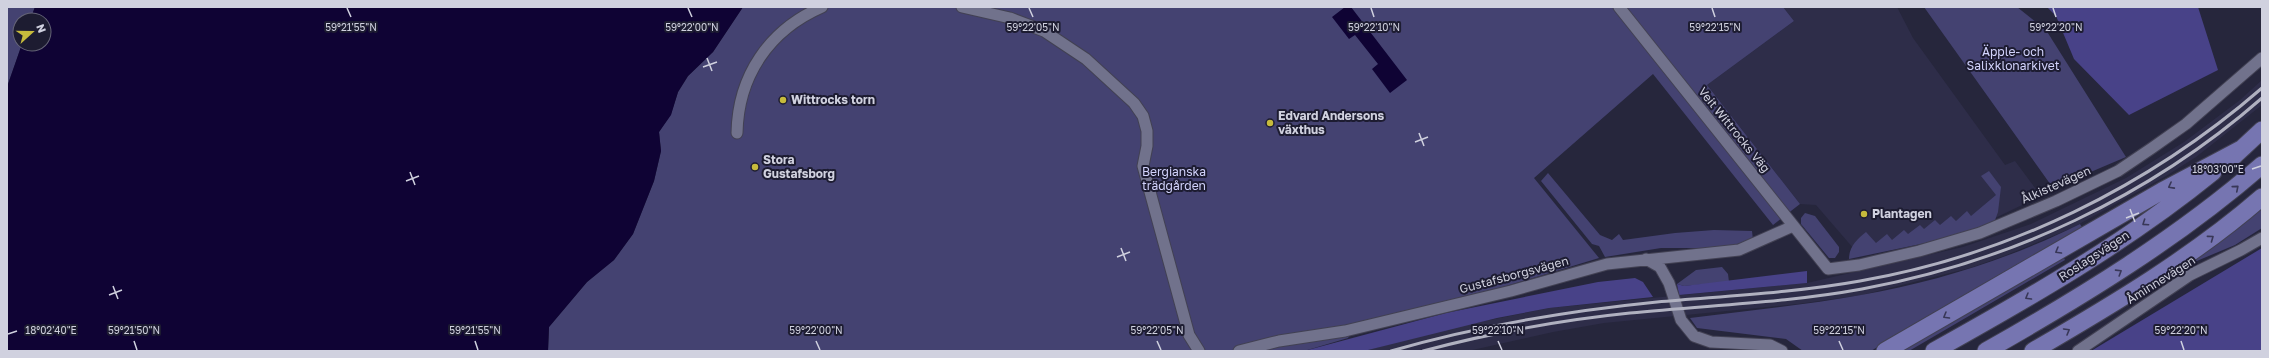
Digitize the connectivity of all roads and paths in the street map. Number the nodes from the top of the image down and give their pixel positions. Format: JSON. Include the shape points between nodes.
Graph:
{"nodes":[{"id":1,"x":822,"y":7,"type":"edge"},
{"id":2,"x":962,"y":7,"type":"edge"},
{"id":3,"x":1619,"y":7,"type":"edge"},
{"id":4,"x":2262,"y":58,"type":"edge"},
{"id":5,"x":2262,"y":130,"type":"edge"},
{"id":6,"x":738,"y":133,"type":"dead end"},
{"id":7,"x":2243,"y":148,"type":"junction"},
{"id":8,"x":2262,"y":165,"type":"edge"},
{"id":9,"x":2262,"y":197,"type":"edge"},
{"id":10,"x":1793,"y":226,"type":"junction"},
{"id":11,"x":2262,"y":238,"type":"edge"},
{"id":12,"x":1681,"y":256,"type":"junction"},
{"id":13,"x":1646,"y":259,"type":"junction"},
{"id":14,"x":1828,"y":269,"type":"joint"},
{"id":15,"x":1669,"y":283,"type":"junction"},
{"id":16,"x":1199,"y":351,"type":"edge"},
{"id":17,"x":1239,"y":351,"type":"edge"},
{"id":18,"x":1782,"y":351,"type":"edge"},
{"id":19,"x":1885,"y":351,"type":"edge"},
{"id":20,"x":1934,"y":351,"type":"edge"},
{"id":21,"x":1986,"y":351,"type":"edge"},
{"id":22,"x":2033,"y":351,"type":"edge"},
{"id":23,"x":2078,"y":351,"type":"edge"}],
"edges":[{"from":1,"to":6,"type":"street","via":[[786,28],[758,59],[749,74],[738,110]]},
{"from":2,"to":16,"type":"street","via":[[1010,18],[1044,31],[1086,59],[1134,103],[1143,116],[1148,131],[1143,166],[1188,335]]},
{"from":3,"to":10,"type":"street","name":"Veit Wittrocks Väg"},
{"from":4,"to":14,"type":"street","name":"Ålkistevägen","via":[[2186,124],[2152,148],[2118,171],[2056,202],[1980,233],[1911,252]]},
{"from":5,"to":7,"type":"main road","name":"Roslagsvägen"},
{"from":7,"to":19,"type":"main road","one_way":true,"via":[[2162,191]]},
{"from":7,"to":20,"type":"main road","name":"Roslagsvägen","one_way":true,"via":[[2177,201],[2074,271]]},
{"from":21,"to":8,"type":"main road","one_way":true,"via":[[2143,257]]},
{"from":22,"to":9,"type":"main road","one_way":true,"via":[[2091,317],[2204,242]]},
{"from":10,"to":12,"type":"street","name":"Gustafsborgsvägen","via":[[1739,250]]},
{"from":10,"to":14,"type":"street","name":"Veit Wittrocks Väg"},
{"from":11,"to":23,"type":"street","name":"Åminnevägen","via":[[2190,275]]},
{"from":12,"to":13,"type":"street","name":"Gustafsborgsvägen"},
{"from":12,"to":15,"type":"street","via":[[1670,265]]},
{"from":13,"to":15,"type":"street","via":[[1660,267]]},
{"from":13,"to":17,"type":"street","name":"Gustafsborgsvägen","via":[[1607,264],[1511,291],[1345,331],[1279,341]]},
{"from":15,"to":18,"type":"street","via":[[1681,320],[1694,336],[1711,342],[1770,345]]}]}
